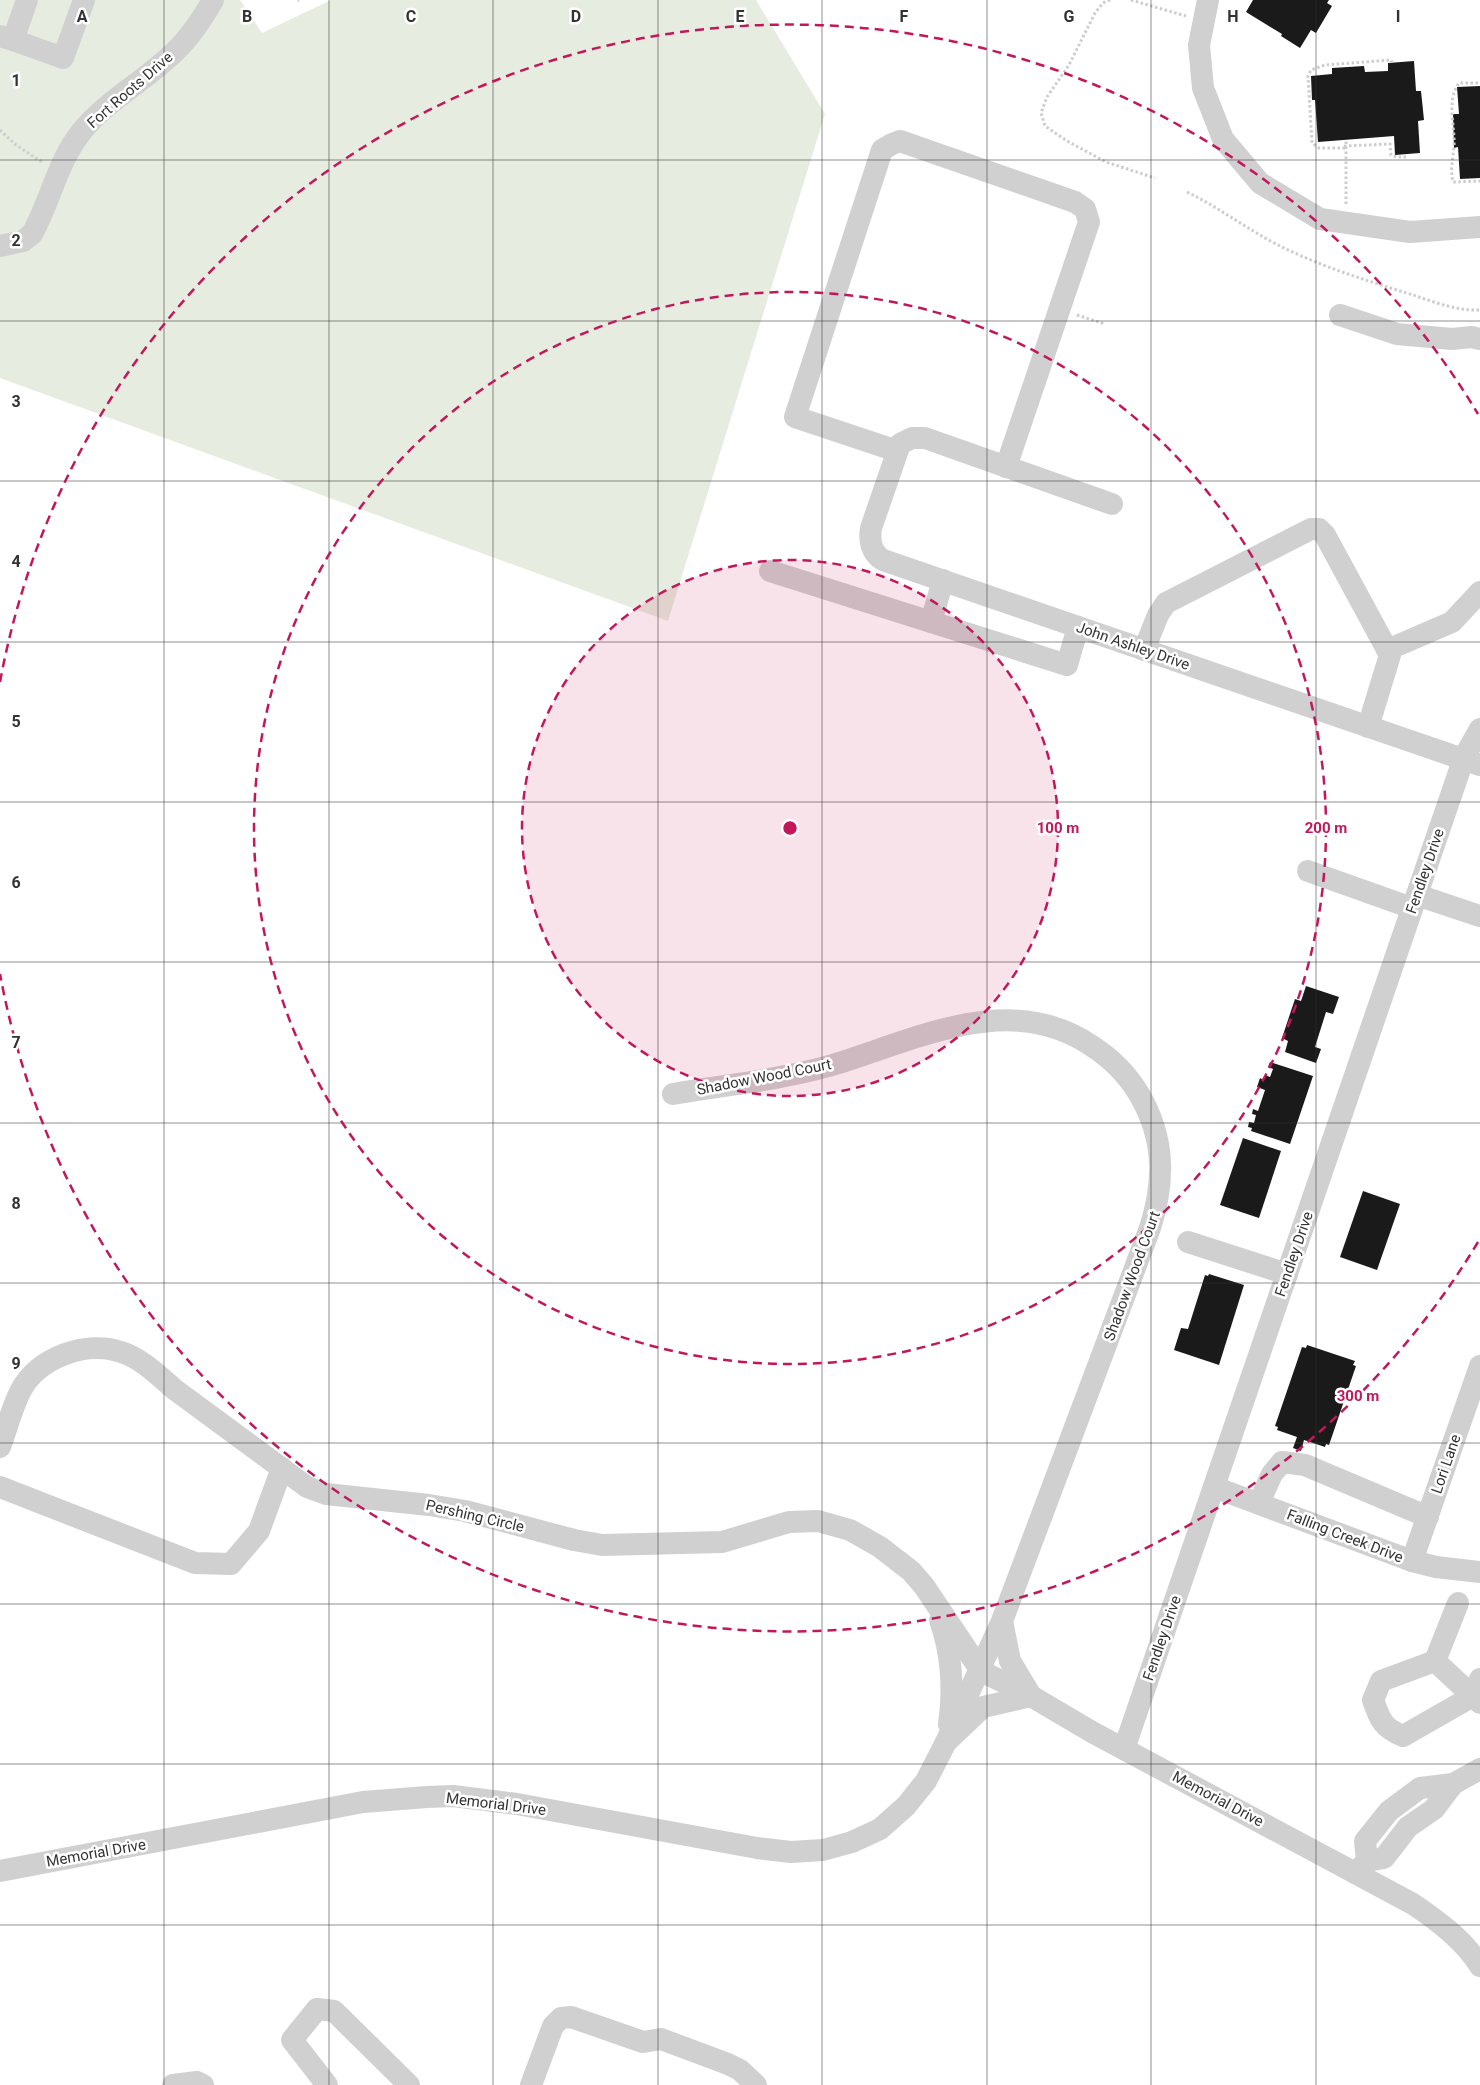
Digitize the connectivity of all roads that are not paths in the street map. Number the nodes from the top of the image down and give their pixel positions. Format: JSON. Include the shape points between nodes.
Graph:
{"nodes":[{"id":1,"x":27,"y":0,"type":"edge"},
{"id":2,"x":84,"y":0,"type":"edge"},
{"id":3,"x":214,"y":0,"type":"edge"},
{"id":4,"x":1208,"y":0,"type":"edge"},
{"id":5,"x":6,"y":38,"type":"edge"},
{"id":6,"x":1480,"y":227,"type":"edge"},
{"id":7,"x":0,"y":246,"type":"edge"},
{"id":8,"x":1340,"y":315,"type":"dead end"},
{"id":9,"x":1480,"y":339,"type":"edge"},
{"id":10,"x":894,"y":458,"type":"junction"},
{"id":11,"x":1006,"y":466,"type":"junction"},
{"id":12,"x":1112,"y":504,"type":"dead end"},
{"id":13,"x":770,"y":571,"type":"dead end"},
{"id":14,"x":943,"y":580,"type":"junction"},
{"id":15,"x":1480,"y":592,"type":"edge"},
{"id":16,"x":930,"y":622,"type":"junction"},
{"id":17,"x":1078,"y":627,"type":"junction"},
{"id":18,"x":1144,"y":650,"type":"junction"},
{"id":19,"x":1387,"y":650,"type":"junction"},
{"id":20,"x":1368,"y":727,"type":"junction"},
{"id":21,"x":1480,"y":729,"type":"edge"},
{"id":22,"x":1472,"y":762,"type":"edge"},
{"id":23,"x":1308,"y":871,"type":"dead end"},
{"id":24,"x":1414,"y":902,"type":"junction"},
{"id":25,"x":1480,"y":916,"type":"edge"},
{"id":26,"x":673,"y":1094,"type":"dead end"},
{"id":27,"x":1188,"y":1242,"type":"dead end"},
{"id":28,"x":1287,"y":1274,"type":"junction"},
{"id":29,"x":1480,"y":1366,"type":"edge"},
{"id":30,"x":0,"y":1447,"type":"edge"},
{"id":31,"x":282,"y":1468,"type":"junction"},
{"id":32,"x":1214,"y":1486,"type":"junction"},
{"id":33,"x":0,"y":1487,"type":"edge"},
{"id":34,"x":1259,"y":1503,"type":"junction"},
{"id":35,"x":1428,"y":1516,"type":"junction"},
{"id":36,"x":1412,"y":1561,"type":"junction"},
{"id":37,"x":1480,"y":1572,"type":"edge"},
{"id":38,"x":932,"y":1597,"type":"junction"},
{"id":39,"x":1458,"y":1603,"type":"dead end"},
{"id":40,"x":1002,"y":1621,"type":"junction"},
{"id":41,"x":1435,"y":1660,"type":"junction"},
{"id":42,"x":981,"y":1670,"type":"junction"},
{"id":43,"x":1478,"y":1692,"type":"edge"},
{"id":44,"x":1030,"y":1696,"type":"junction"},
{"id":45,"x":946,"y":1742,"type":"junction"},
{"id":46,"x":1124,"y":1749,"type":"junction"},
{"id":47,"x":1480,"y":1769,"type":"edge"},
{"id":48,"x":1361,"y":1867,"type":"junction"},
{"id":49,"x":0,"y":1871,"type":"edge"},
{"id":50,"x":1480,"y":1966,"type":"edge"},
{"id":51,"x":173,"y":2085,"type":"edge"},
{"id":52,"x":203,"y":2085,"type":"edge"},
{"id":53,"x":327,"y":2085,"type":"edge"},
{"id":54,"x":408,"y":2085,"type":"edge"},
{"id":55,"x":531,"y":2085,"type":"edge"},
{"id":56,"x":756,"y":2085,"type":"edge"}],
"edges":[{"from":1,"to":5,"type":"street"},
{"from":2,"to":5,"type":"street","via":[[63,58]]},
{"from":3,"to":7,"type":"street","name":"Fort Roots Drive","via":[[197,28],[170,57],[118,97],[82,131],[58,172],[32,234],[23,241]]},
{"from":4,"to":6,"type":"street","via":[[1199,45],[1203,88],[1223,139],[1260,183],[1320,219],[1410,232]]},
{"from":8,"to":9,"type":"street","via":[[1397,334]]},
{"from":10,"to":11,"type":"street","via":[[900,444],[912,438],[925,438]]},
{"from":10,"to":11,"type":"street","via":[[795,417],[882,150],[900,142],[1075,202],[1085,209],[1089,222]]},
{"from":10,"to":14,"type":"street","name":"John Ashley Drive","via":[[870,528],[871,544],[883,560]]},
{"from":11,"to":12,"type":"street"},
{"from":13,"to":16,"type":"street"},
{"from":14,"to":16,"type":"street"},
{"from":14,"to":17,"type":"street","name":"John Ashley Drive"},
{"from":15,"to":19,"type":"street","via":[[1452,622]]},
{"from":16,"to":17,"type":"street","via":[[1067,665]]},
{"from":17,"to":18,"type":"street","name":"John Ashley Drive"},
{"from":18,"to":19,"type":"street","via":[[1166,604],[1311,529],[1319,529]]},
{"from":18,"to":20,"type":"street","name":"John Ashley Drive"},
{"from":19,"to":20,"type":"street","via":[[1390,655]]},
{"from":20,"to":22,"type":"street","name":"John Ashley Drive"},
{"from":21,"to":22,"type":"street","name":"Fendley Drive"},
{"from":22,"to":24,"type":"street","name":"Fendley Drive"},
{"from":23,"to":24,"type":"street"},
{"from":24,"to":25,"type":"street"},
{"from":24,"to":28,"type":"street","name":"Fendley Drive"},
{"from":26,"to":40,"type":"street","name":"Shadow Wood Court","via":[[794,1074],[948,1028],[1008,1019],[1061,1028],[1106,1055],[1133,1084],[1145,1104],[1159,1148],[1160,1192],[1156,1209]]},
{"from":27,"to":28,"type":"street"},
{"from":28,"to":32,"type":"street","name":"Fendley Drive"},
{"from":29,"to":35,"type":"street","name":"Lori Lane"},
{"from":30,"to":31,"type":"street","name":"Pershing Circle","via":[[22,1388],[37,1370],[64,1354],[108,1348],[123,1352],[155,1372]]},
{"from":31,"to":33,"type":"street","via":[[258,1530],[231,1564],[195,1563]]},
{"from":31,"to":38,"type":"street","name":"Pershing Circle","via":[[307,1487],[326,1494],[466,1511],[602,1545],[722,1542],[789,1522],[818,1522],[850,1530],[880,1547],[911,1572]]},
{"from":32,"to":34,"type":"street","name":"Falling Creek Drive"},
{"from":32,"to":46,"type":"street","name":"Fendley Drive"},
{"from":34,"to":35,"type":"street","via":[[1272,1474],[1282,1462],[1305,1465]]},
{"from":34,"to":36,"type":"street","name":"Falling Creek Drive"},
{"from":35,"to":36,"type":"street","name":"Lori Lane"},
{"from":36,"to":37,"type":"street","name":"Falling Creek Drive"},
{"from":38,"to":42,"type":"street","name":"Pershing Circle"},
{"from":38,"to":45,"type":"street","name":"Memorial Drive","via":[[944,1631],[952,1680]]},
{"from":39,"to":41,"type":"street"},
{"from":40,"to":42,"type":"street","name":"Shadow Wood Court"},
{"from":40,"to":44,"type":"street","via":[[1010,1661]]},
{"from":41,"to":43,"type":"street"},
{"from":41,"to":43,"type":"street","via":[[1381,1681],[1373,1700],[1389,1731],[1403,1736]]},
{"from":42,"to":44,"type":"street","name":"Pershing Circle"},
{"from":42,"to":45,"type":"street"},
{"from":44,"to":45,"type":"street","name":"Memorial Drive","via":[[982,1707]]},
{"from":44,"to":46,"type":"street","name":"Memorial Drive"},
{"from":45,"to":49,"type":"street","name":"Memorial Drive","via":[[926,1781],[906,1806],[880,1828],[852,1842],[823,1850],[791,1852],[757,1848],[517,1804],[453,1796],[363,1802]]},
{"from":46,"to":48,"type":"street","name":"Memorial Drive"},
{"from":47,"to":48,"type":"street","via":[[1453,1784],[1434,1809],[1408,1827],[1384,1858]]},
{"from":48,"to":50,"type":"street","name":"Memorial Drive","via":[[1443,1925]]},
{"from":51,"to":52,"type":"street","via":[[198,2082]]},
{"from":53,"to":54,"type":"street","via":[[292,2040],[317,2009],[334,2011]]},
{"from":55,"to":56,"type":"street","via":[[553,2026],[561,2018],[572,2017],[643,2042],[661,2039],[670,2042],[728,2064]]}]}
